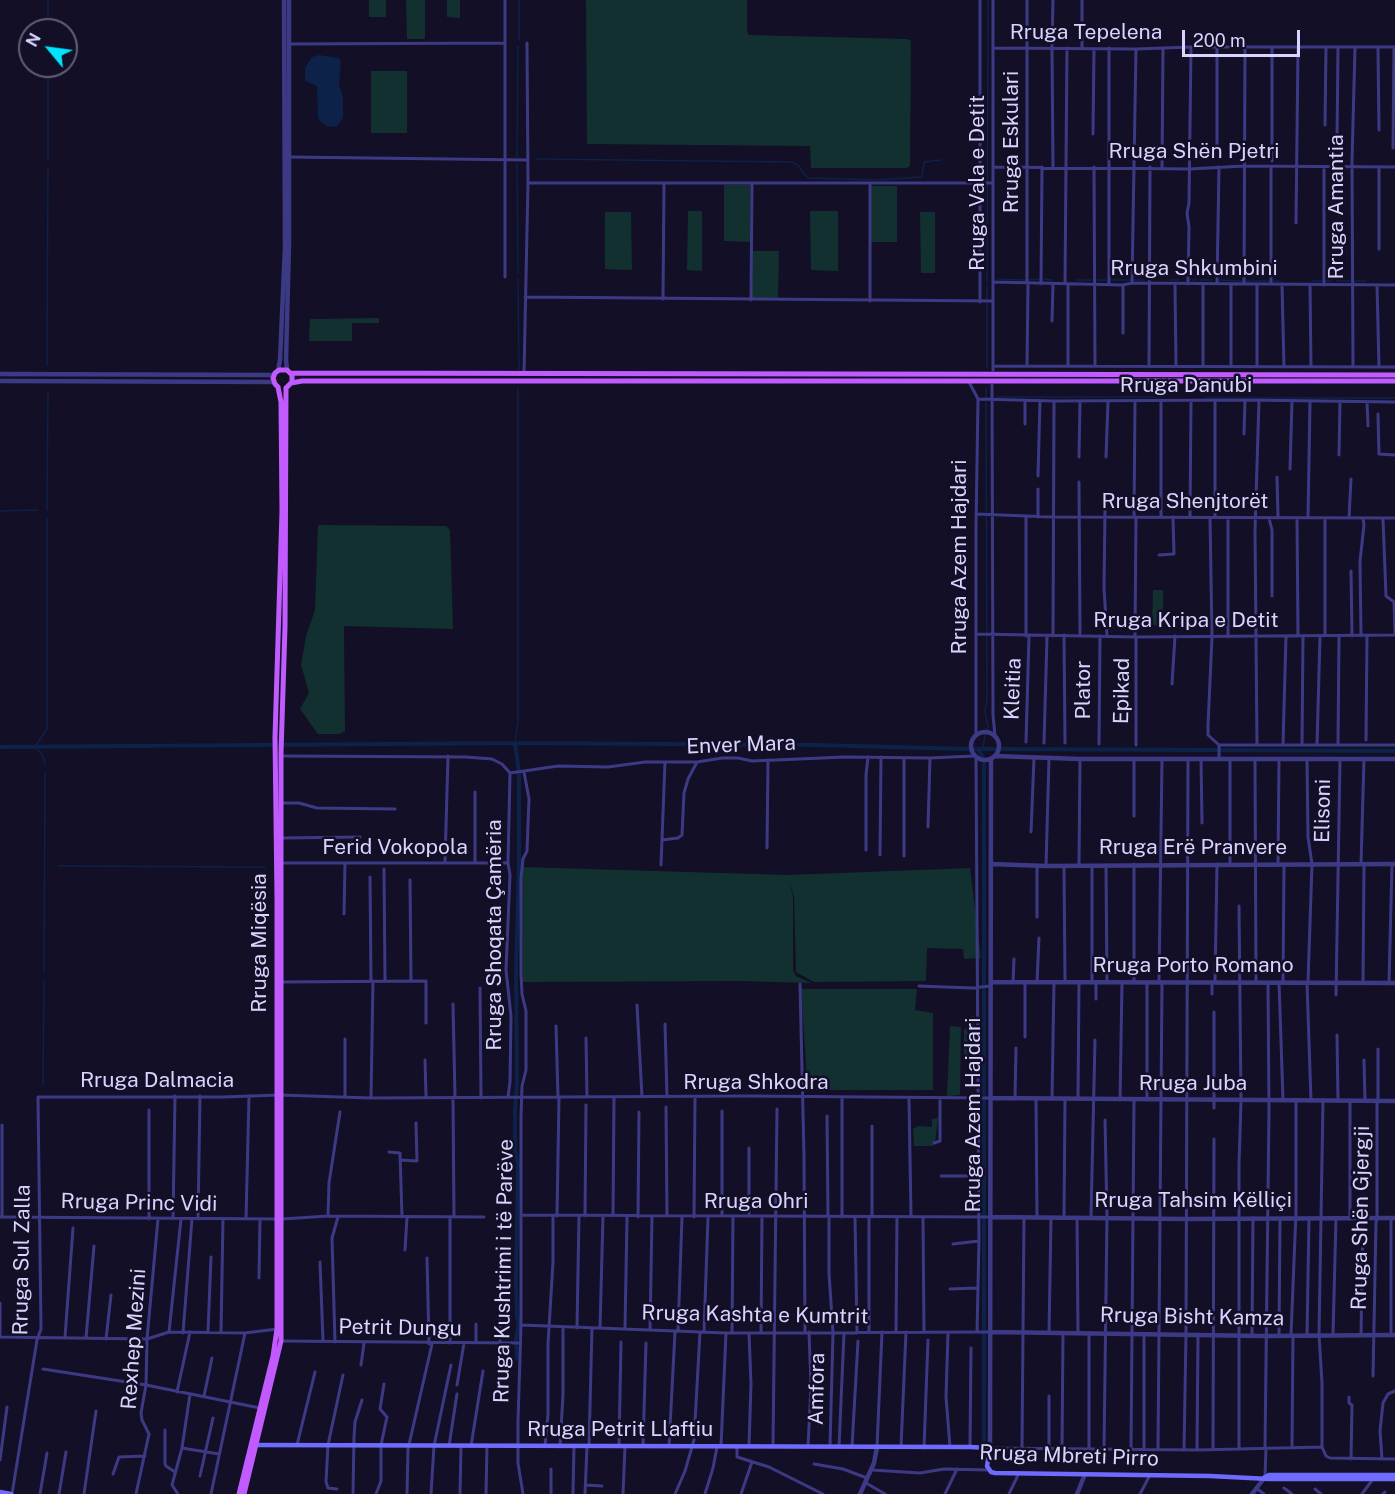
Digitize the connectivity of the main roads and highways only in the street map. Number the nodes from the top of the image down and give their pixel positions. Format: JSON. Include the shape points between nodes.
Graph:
{"nodes":[{"id":1,"x":289,"y":372,"type":"junction"},
{"id":2,"x":1395,"y":375,"type":"edge"},
{"id":3,"x":1395,"y":381,"type":"edge"},
{"id":4,"x":289,"y":386,"type":"junction"},
{"id":5,"x":278,"y":387,"type":"junction"},
{"id":6,"x":278,"y":740,"type":"junction"},
{"id":7,"x":279,"y":754,"type":"junction"},
{"id":8,"x":278,"y":1095,"type":"junction"},
{"id":9,"x":279,"y":1219,"type":"junction"},
{"id":10,"x":253,"y":1445,"type":"junction"},
{"id":11,"x":990,"y":1448,"type":"joint"},
{"id":12,"x":988,"y":1470,"type":"joint"},
{"id":13,"x":1395,"y":1477,"type":"edge"},
{"id":14,"x":1265,"y":1478,"type":"junction"},
{"id":15,"x":0,"y":1491,"type":"edge"},
{"id":16,"x":12,"y":1494,"type":"edge"},
{"id":17,"x":241,"y":1494,"type":"edge"}],
"edges":[{"from":1,"to":2,"type":"main road"},
{"from":1,"to":4,"type":"main road","name":"Rruga Miqësia"},
{"from":1,"to":5,"type":"main road","via":[[276,373],[274,382]]},
{"from":3,"to":4,"type":"main road","via":[[302,381]]},
{"from":4,"to":5,"type":"main road"},
{"from":4,"to":6,"type":"main road","name":"Rruga Miqësia","via":[[285,627]]},
{"from":5,"to":6,"type":"main road","name":"Rruga Miqësia","via":[[282,511]]},
{"from":6,"to":7,"type":"main road","name":"Rruga Miqësia"},
{"from":7,"to":8,"type":"main road","name":"Rruga Miqësia"},
{"from":7,"to":8,"type":"main road","name":"Rruga Miqësia","via":[[282,982]]},
{"from":8,"to":9,"type":"main road","name":"Rruga Miqësia"},
{"from":9,"to":10,"type":"main road","name":"Rruga Miqësia","via":[[277,1329]]},
{"from":9,"to":10,"type":"main road","name":"Rruga Miqësia","via":[[281,1341]]},
{"from":10,"to":11,"type":"main road","name":"Rruga Petrit Llaftiu"},
{"from":10,"to":17,"type":"main road","name":"Rruga Miqësia"},
{"from":11,"to":12,"type":"main road","name":"Rruga Azem Hajdari"},
{"from":12,"to":14,"type":"main road","name":"Rruga Mbreti Pirro"},
{"from":13,"to":14,"type":"main road"},
{"from":13,"to":14,"type":"main road"},
{"from":15,"to":16,"type":"main road"}]}
